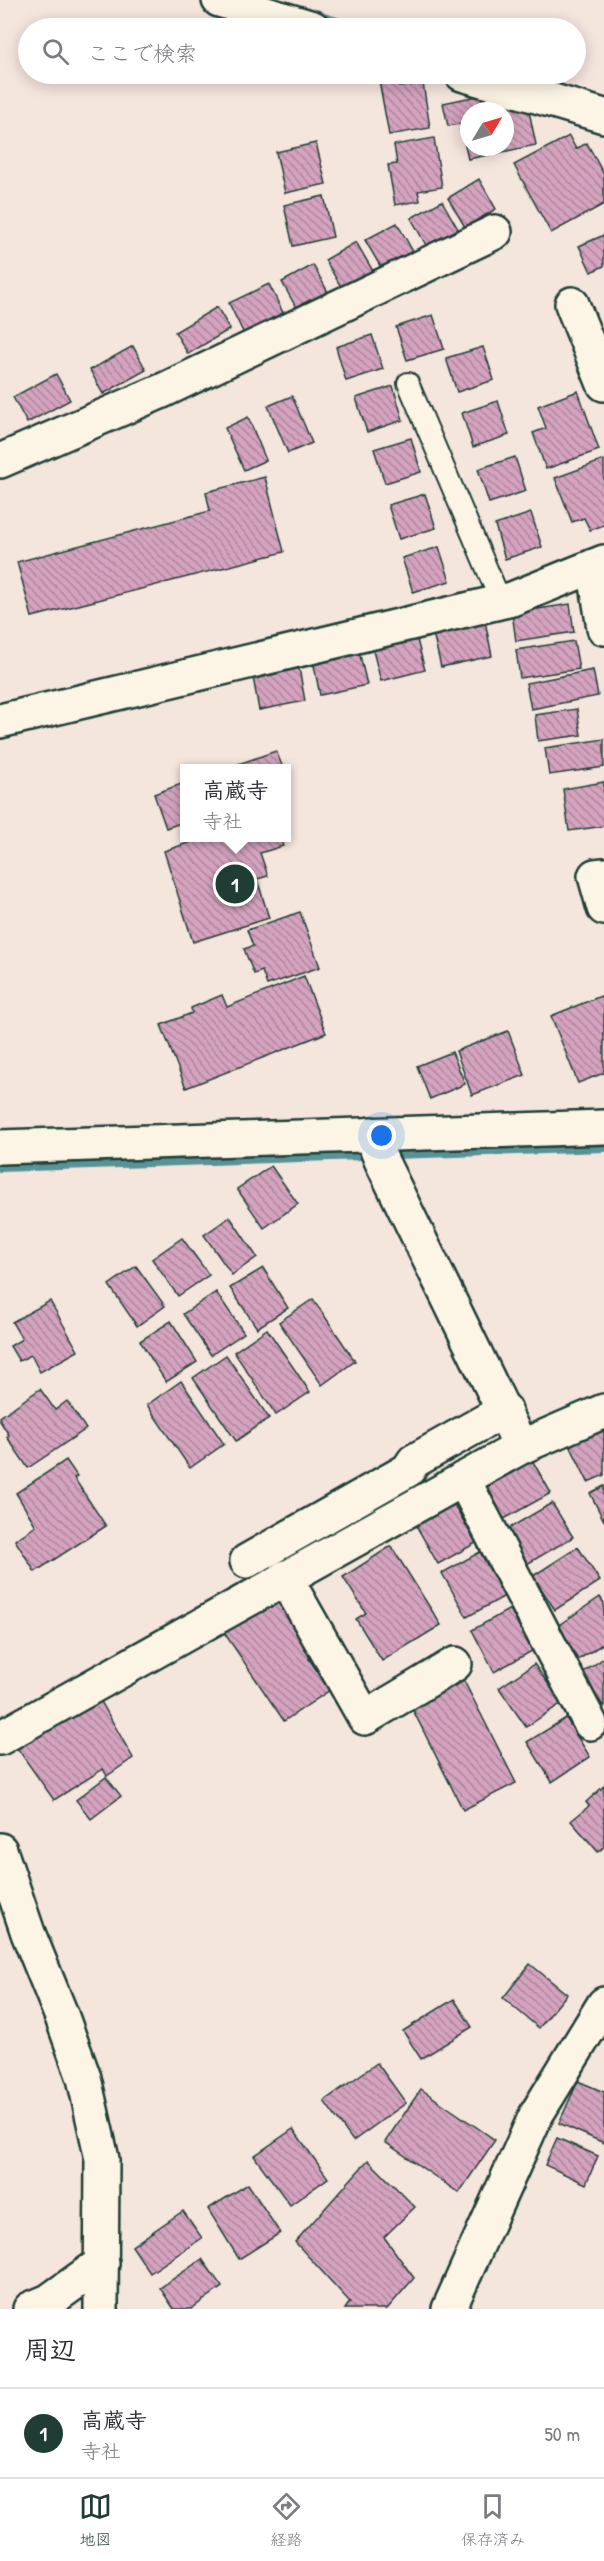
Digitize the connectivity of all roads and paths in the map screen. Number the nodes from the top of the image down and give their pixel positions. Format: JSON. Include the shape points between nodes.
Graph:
{"nodes":[{"id":1,"x":219,"y":0,"type":"edge"},
{"id":2,"x":279,"y":18,"type":"edge"},
{"id":3,"x":495,"y":84,"type":"edge"},
{"id":4,"x":604,"y":117,"type":"edge"},
{"id":5,"x":495,"y":232,"type":"dead end"},
{"id":6,"x":572,"y":304,"type":"dead end"},
{"id":7,"x":408,"y":383,"type":"dead end"},
{"id":8,"x":604,"y":384,"type":"edge"},
{"id":9,"x":0,"y":460,"type":"edge"},
{"id":10,"x":599,"y":564,"type":"edge"},
{"id":11,"x":501,"y":602,"type":"junction"},
{"id":12,"x":604,"y":628,"type":"edge"},
{"id":13,"x":0,"y":721,"type":"edge"},
{"id":14,"x":604,"y":874,"type":"edge"},
{"id":15,"x":604,"y":908,"type":"edge"},
{"id":16,"x":604,"y":1127,"type":"edge"},
{"id":17,"x":376,"y":1146,"type":"junction"},
{"id":18,"x":0,"y":1147,"type":"edge"},
{"id":19,"x":604,"y":1411,"type":"edge"},
{"id":20,"x":514,"y":1430,"type":"junction"},
{"id":21,"x":463,"y":1479,"type":"junction"},
{"id":22,"x":247,"y":1561,"type":"dead end"},
{"id":23,"x":285,"y":1577,"type":"junction"},
{"id":24,"x":455,"y":1664,"type":"dead end"},
{"id":25,"x":590,"y":1723,"type":"dead end"},
{"id":26,"x":0,"y":1738,"type":"edge"},
{"id":27,"x":0,"y":1850,"type":"edge"},
{"id":28,"x":604,"y":2004,"type":"edge"},
{"id":29,"x":102,"y":2263,"type":"junction"},
{"id":30,"x":30,"y":2309,"type":"edge"},
{"id":31,"x":101,"y":2309,"type":"edge"},
{"id":32,"x":449,"y":2309,"type":"edge"}],
"edges":[{"from":1,"to":2,"type":"street"},
{"from":3,"to":4,"type":"street"},
{"from":5,"to":9,"type":"street","via":[[162,391]]},
{"from":6,"to":8,"type":"street"},
{"from":7,"to":11,"type":"lane"},
{"from":10,"to":11,"type":"street"},
{"from":10,"to":12,"type":"street"},
{"from":11,"to":13,"type":"street"},
{"from":14,"to":15,"type":"street","via":[[595,876]]},
{"from":16,"to":17,"type":"street"},
{"from":17,"to":18,"type":"street"},
{"from":17,"to":20,"type":"street"},
{"from":19,"to":20,"type":"street"},
{"from":20,"to":21,"type":"street"},
{"from":20,"to":22,"type":"street","via":[[414,1461],[408,1470]]},
{"from":21,"to":23,"type":"street"},
{"from":21,"to":25,"type":"street"},
{"from":23,"to":24,"type":"street","via":[[365,1718]]},
{"from":23,"to":26,"type":"street"},
{"from":27,"to":29,"type":"street","via":[[84,2078],[102,2159]]},
{"from":28,"to":32,"type":"street","via":[[536,2115]]},
{"from":29,"to":30,"type":"street"},
{"from":29,"to":31,"type":"street"}]}
